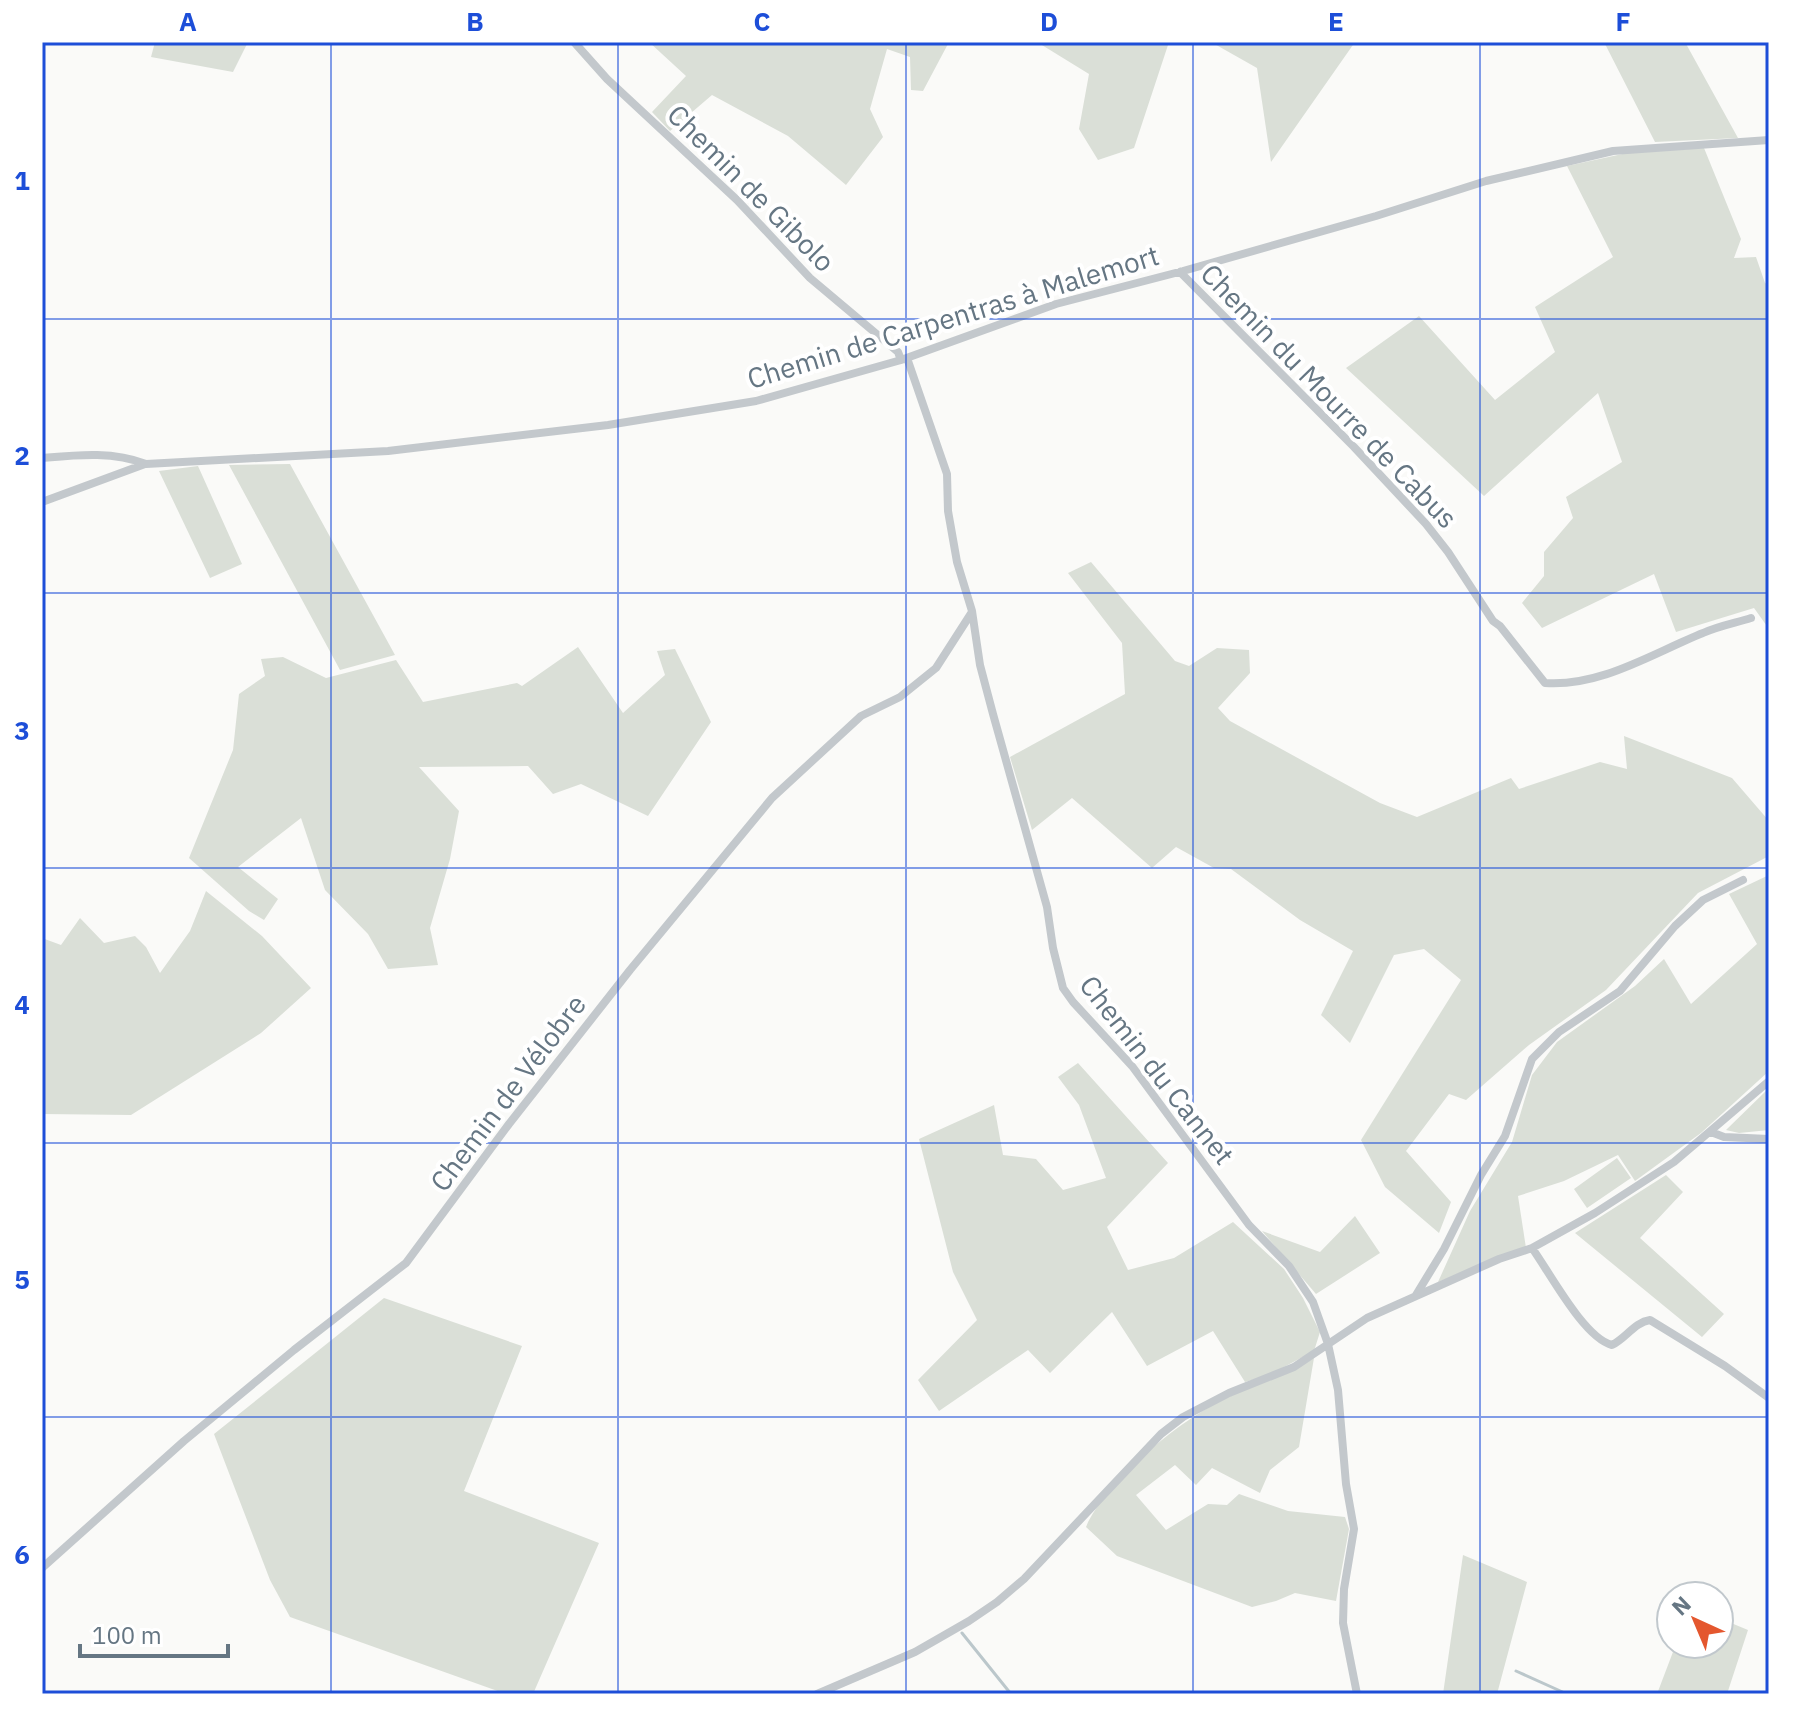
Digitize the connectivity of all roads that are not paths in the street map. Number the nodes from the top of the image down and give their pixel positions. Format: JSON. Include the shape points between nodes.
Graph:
{"nodes":[{"id":1,"x":574,"y":42,"type":"edge"},
{"id":2,"x":1769,"y":140,"type":"edge"},
{"id":3,"x":1180,"y":272,"type":"junction"},
{"id":4,"x":904,"y":359,"type":"junction"},
{"id":5,"x":42,"y":458,"type":"edge"},
{"id":6,"x":146,"y":464,"type":"junction"},
{"id":7,"x":42,"y":502,"type":"edge"},
{"id":8,"x":972,"y":611,"type":"junction"},
{"id":9,"x":1751,"y":618,"type":"dead end"},
{"id":10,"x":1743,"y":880,"type":"dead end"},
{"id":11,"x":1769,"y":1081,"type":"edge"},
{"id":12,"x":1711,"y":1132,"type":"junction"},
{"id":13,"x":1769,"y":1139,"type":"edge"},
{"id":14,"x":1532,"y":1248,"type":"junction"},
{"id":15,"x":1416,"y":1295,"type":"junction"},
{"id":16,"x":1328,"y":1344,"type":"junction"},
{"id":17,"x":1769,"y":1398,"type":"edge"},
{"id":18,"x":42,"y":1568,"type":"edge"},
{"id":19,"x":817,"y":1694,"type":"edge"},
{"id":20,"x":1357,"y":1694,"type":"edge"}],
"edges":[{"from":1,"to":4,"type":"street","name":"Chemin de Gibolo","via":[[810,278]]},
{"from":2,"to":3,"type":"street","name":"Chemin de Carpentras à Malemort","via":[[1613,151],[1568,160]]},
{"from":3,"to":4,"type":"street","name":"Chemin de Carpentras à Malemort","via":[[1056,304]]},
{"from":3,"to":9,"type":"street","name":"Chemin du Mourre de Cabus","via":[[1426,524],[1493,621],[1545,683],[1588,680]]},
{"from":4,"to":6,"type":"street","name":"Chemin de Carpentras à Malemort","via":[[774,398],[669,417],[388,451]]},
{"from":4,"to":8,"type":"street","name":"Chemin du Cannet","via":[[947,474],[954,549]]},
{"from":5,"to":6,"type":"street","name":"Chemin de Carpentras à Malemort","via":[[80,454]]},
{"from":6,"to":7,"type":"street"},
{"from":8,"to":16,"type":"street","name":"Chemin du Cannet","via":[[980,665],[1047,907],[1063,988],[1132,1066],[1249,1225],[1289,1266],[1313,1302]]},
{"from":8,"to":18,"type":"street","name":"Chemin de Vélobre","via":[[936,668],[900,697],[861,716],[772,798],[620,982],[406,1263],[184,1441]]},
{"from":10,"to":15,"type":"street","via":[[1703,900],[1620,991],[1559,1032],[1532,1059],[1505,1136]]},
{"from":11,"to":12,"type":"street"},
{"from":12,"to":13,"type":"street"},
{"from":12,"to":14,"type":"street","via":[[1640,1184]]},
{"from":14,"to":15,"type":"street"},
{"from":14,"to":17,"type":"street","via":[[1590,1332],[1604,1343],[1612,1345],[1641,1321],[1650,1320]]},
{"from":15,"to":16,"type":"street"},
{"from":16,"to":19,"type":"street","via":[[1294,1367],[1183,1417],[1024,1579],[969,1621],[915,1652]]},
{"from":16,"to":20,"type":"street","name":"Chemin du Cannet","via":[[1354,1529],[1343,1623]]}]}
